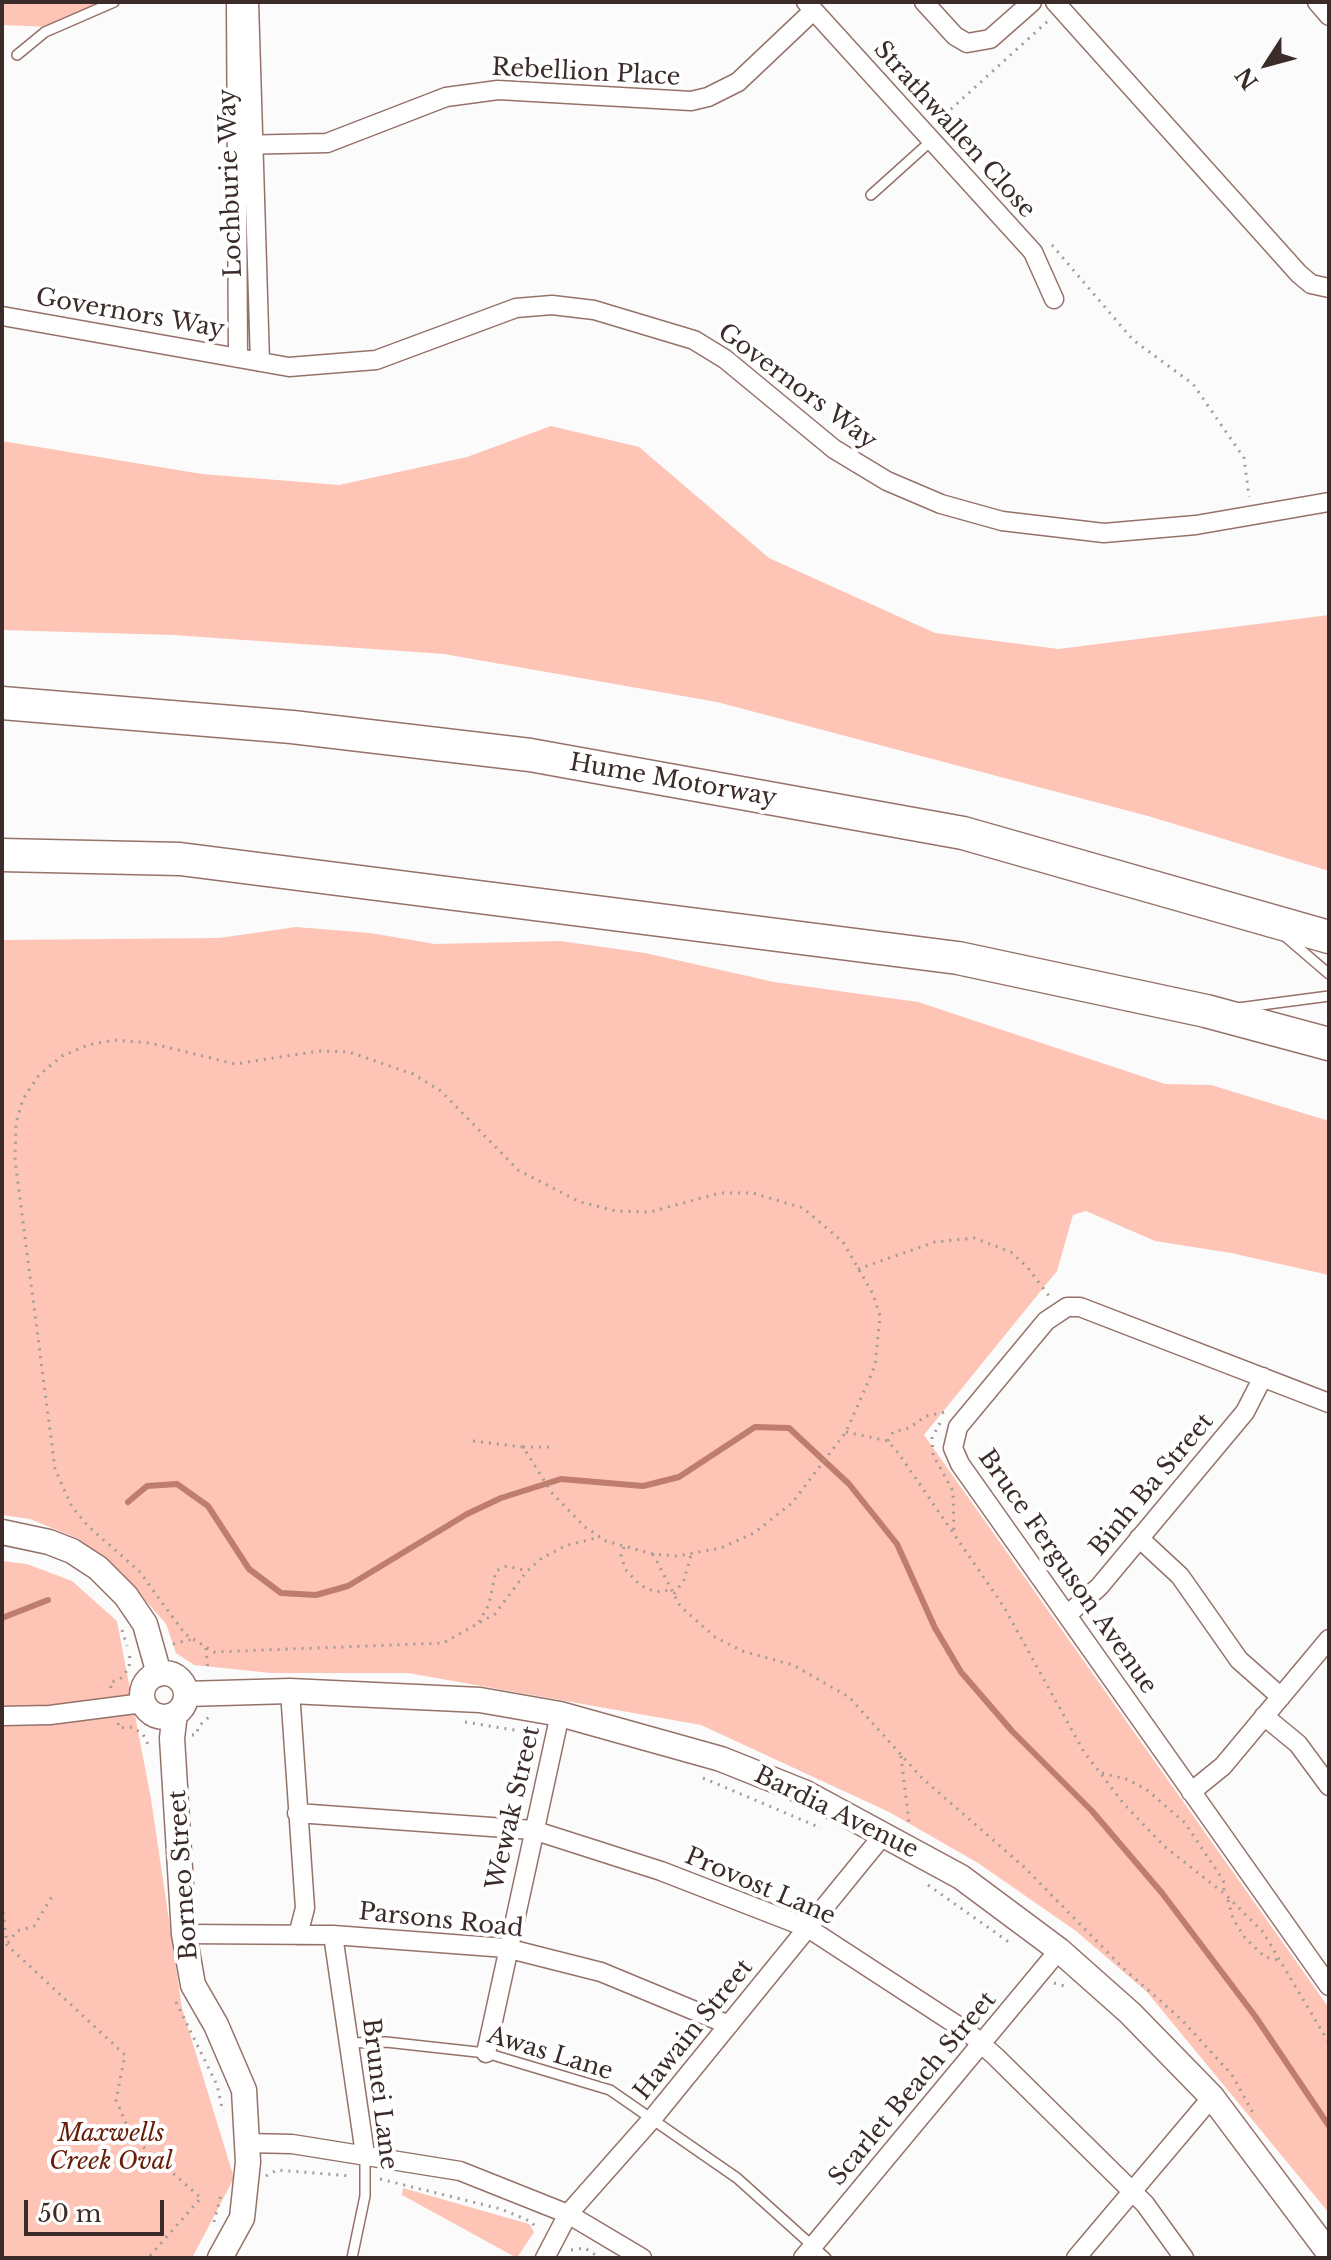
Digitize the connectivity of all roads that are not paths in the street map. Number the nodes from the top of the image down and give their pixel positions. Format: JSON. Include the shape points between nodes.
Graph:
{"nodes":[{"id":1,"x":114,"y":2,"type":"edge"},
{"id":2,"x":236,"y":2,"type":"edge"},
{"id":3,"x":249,"y":2,"type":"edge"},
{"id":4,"x":924,"y":2,"type":"edge"},
{"id":5,"x":1032,"y":2,"type":"edge"},
{"id":6,"x":1317,"y":2,"type":"edge"},
{"id":7,"x":810,"y":6,"type":"edge"},
{"id":8,"x":1058,"y":6,"type":"edge"},
{"id":9,"x":1329,"y":16,"type":"edge"},
{"id":10,"x":17,"y":55,"type":"dead end"},
{"id":11,"x":928,"y":137,"type":"junction"},
{"id":12,"x":245,"y":145,"type":"junction"},
{"id":13,"x":871,"y":195,"type":"dead end"},
{"id":14,"x":1329,"y":288,"type":"edge"},
{"id":15,"x":1054,"y":299,"type":"dead end"},
{"id":16,"x":2,"y":316,"type":"edge"},
{"id":17,"x":238,"y":358,"type":"junction"},
{"id":18,"x":260,"y":362,"type":"junction"},
{"id":19,"x":1329,"y":502,"type":"edge"},
{"id":20,"x":2,"y":703,"type":"edge"},
{"id":21,"x":2,"y":855,"type":"edge"},
{"id":22,"x":1263,"y":917,"type":"junction"},
{"id":23,"x":1329,"y":937,"type":"edge"},
{"id":24,"x":1329,"y":974,"type":"edge"},
{"id":25,"x":1329,"y":996,"type":"edge"},
{"id":26,"x":1206,"y":1011,"type":"junction"},
{"id":27,"x":1329,"y":1044,"type":"edge"},
{"id":28,"x":1263,"y":1377,"type":"junction"},
{"id":29,"x":1329,"y":1403,"type":"edge"},
{"id":30,"x":2,"y":1532,"type":"edge"},
{"id":31,"x":1139,"y":1538,"type":"junction"},
{"id":32,"x":1067,"y":1615,"type":"junction"},
{"id":33,"x":1329,"y":1639,"type":"edge"},
{"id":34,"x":159,"y":1674,"type":"junction"},
{"id":35,"x":290,"y":1691,"type":"junction"},
{"id":36,"x":1281,"y":1697,"type":"junction"},
{"id":37,"x":143,"y":1703,"type":"junction"},
{"id":38,"x":180,"y":1704,"type":"junction"},
{"id":39,"x":560,"y":1714,"type":"junction"},
{"id":40,"x":2,"y":1716,"type":"edge"},
{"id":41,"x":1264,"y":1716,"type":"junction"},
{"id":42,"x":1329,"y":1786,"type":"edge"},
{"id":43,"x":1191,"y":1792,"type":"junction"},
{"id":44,"x":297,"y":1813,"type":"junction"},
{"id":45,"x":533,"y":1830,"type":"junction"},
{"id":46,"x":896,"y":1830,"type":"junction"},
{"id":47,"x":808,"y":1928,"type":"junction"},
{"id":48,"x":184,"y":1934,"type":"junction"},
{"id":49,"x":298,"y":1935,"type":"junction"},
{"id":50,"x":333,"y":1935,"type":"junction"},
{"id":51,"x":506,"y":1948,"type":"junction"},
{"id":52,"x":1059,"y":1950,"type":"junction"},
{"id":53,"x":1323,"y":1963,"type":"edge"},
{"id":54,"x":1329,"y":1986,"type":"edge"},
{"id":55,"x":729,"y":2025,"type":"junction"},
{"id":56,"x":350,"y":2043,"type":"junction"},
{"id":57,"x":982,"y":2045,"type":"junction"},
{"id":58,"x":486,"y":2053,"type":"junction"},
{"id":59,"x":1212,"y":2097,"type":"junction"},
{"id":60,"x":652,"y":2119,"type":"junction"},
{"id":61,"x":246,"y":2143,"type":"junction"},
{"id":62,"x":365,"y":2154,"type":"junction"},
{"id":63,"x":1132,"y":2191,"type":"junction"},
{"id":64,"x":568,"y":2214,"type":"junction"},
{"id":65,"x":1329,"y":2253,"type":"edge"},
{"id":66,"x":814,"y":2254,"type":"edge"},
{"id":67,"x":220,"y":2258,"type":"edge"},
{"id":68,"x":352,"y":2258,"type":"edge"},
{"id":69,"x":545,"y":2258,"type":"edge"},
{"id":70,"x":642,"y":2258,"type":"edge"},
{"id":71,"x":1076,"y":2258,"type":"edge"},
{"id":72,"x":1184,"y":2258,"type":"edge"}],
"edges":[{"from":1,"to":10,"type":"lane","via":[[45,32]]},
{"from":2,"to":12,"type":"street","name":"Lochburie Way"},
{"from":3,"to":12,"type":"street","name":"Lochburie Way"},
{"from":4,"to":5,"type":"street","via":[[967,43],[990,39]]},
{"from":6,"to":9,"type":"street"},
{"from":7,"to":11,"type":"street","name":"Strathwallen Close"},
{"from":7,"to":12,"type":"street","name":"Rebellion Place","via":[[738,82],[708,97],[691,101],[498,90],[446,97],[327,143]]},
{"from":8,"to":14,"type":"street","via":[[1299,274]]},
{"from":11,"to":13,"type":"lane"},
{"from":11,"to":15,"type":"street","name":"Strathwallen Close","via":[[1033,252]]},
{"from":12,"to":17,"type":"street","name":"Lochburie Way"},
{"from":12,"to":18,"type":"street","name":"Lochburie Way"},
{"from":16,"to":17,"type":"street","name":"Governors Way"},
{"from":17,"to":18,"type":"street","name":"Governors Way"},
{"from":18,"to":19,"type":"street","name":"Governors Way","via":[[304,366],[376,360],[516,308],[594,310],[694,340],[725,359],[834,449],[887,481],[1002,521],[1104,533]]},
{"from":20,"to":22,"type":"highway","name":"Hume Motorway","via":[[292,727],[530,755],[963,833]]},
{"from":21,"to":26,"type":"highway","via":[[180,859],[549,903],[958,958]]},
{"from":22,"to":23,"type":"highway","name":"Hume Motorway"},
{"from":22,"to":24,"type":"lane"},
{"from":25,"to":26,"type":"lane"},
{"from":26,"to":27,"type":"highway"},
{"from":28,"to":29,"type":"street","name":"Bruce Ferguson Avenue"},
{"from":28,"to":31,"type":"street","name":"Binh Ba Street","via":[[1245,1412]]},
{"from":28,"to":32,"type":"street","name":"Bruce Ferguson Avenue","via":[[1080,1307],[1067,1307],[1046,1321],[958,1427],[953,1448],[960,1464]]},
{"from":30,"to":34,"type":"street","via":[[49,1542],[98,1568],[145,1624]]},
{"from":31,"to":32,"type":"street","name":"Binh Ba Street","via":[[1099,1587]]},
{"from":31,"to":36,"type":"street","via":[[1180,1576],[1239,1660]]},
{"from":32,"to":43,"type":"street","name":"Bruce Ferguson Avenue"},
{"from":33,"to":36,"type":"street"},
{"from":34,"to":37,"type":"street","via":[[142,1688]]},
{"from":34,"to":38,"type":"street","via":[[174,1676]]},
{"from":35,"to":38,"type":"street","name":"Bardia Avenue"},
{"from":35,"to":39,"type":"street","name":"Bardia Avenue","via":[[480,1700]]},
{"from":35,"to":44,"type":"street"},
{"from":36,"to":41,"type":"street"},
{"from":37,"to":38,"type":"street","via":[[158,1717]]},
{"from":37,"to":40,"type":"street"},
{"from":38,"to":48,"type":"street","name":"Borneo Street","via":[[172,1738]]},
{"from":39,"to":45,"type":"street","name":"Wewak Street"},
{"from":39,"to":46,"type":"street","name":"Bardia Avenue","via":[[721,1759]]},
{"from":41,"to":42,"type":"street","via":[[1298,1744]]},
{"from":41,"to":43,"type":"street","via":[[1223,1766]]},
{"from":43,"to":53,"type":"street","name":"Bruce Ferguson Avenue"},
{"from":44,"to":45,"type":"street","name":"Provost Lane"},
{"from":44,"to":49,"type":"street","via":[[305,1908]]},
{"from":45,"to":47,"type":"street","name":"Provost Lane","via":[[661,1871]]},
{"from":45,"to":51,"type":"street","name":"Wewak Street"},
{"from":46,"to":47,"type":"street","name":"Hawain Street"},
{"from":46,"to":52,"type":"street","name":"Bardia Avenue"},
{"from":47,"to":55,"type":"street","name":"Hawain Street"},
{"from":47,"to":57,"type":"street","name":"Provost Lane"},
{"from":48,"to":49,"type":"street","name":"Parsons Road"},
{"from":48,"to":61,"type":"street","name":"Borneo Street","via":[[200,2002],[216,2025],[244,2090]]},
{"from":49,"to":50,"type":"street","name":"Parsons Road"},
{"from":50,"to":51,"type":"street","name":"Parsons Road"},
{"from":50,"to":56,"type":"street","name":"Brunei Lane"},
{"from":51,"to":55,"type":"street","name":"Parsons Road","via":[[601,1972]]},
{"from":51,"to":58,"type":"street","name":"Wewak Street"},
{"from":52,"to":57,"type":"street","name":"Scarlet Beach Street"},
{"from":52,"to":59,"type":"street","name":"Bardia Avenue"},
{"from":53,"to":54,"type":"street","name":"Bruce Ferguson Avenue"},
{"from":55,"to":60,"type":"street","name":"Hawain Street"},
{"from":56,"to":58,"type":"lane","name":"Awas Lane"},
{"from":56,"to":62,"type":"street","name":"Brunei Lane"},
{"from":57,"to":63,"type":"street","name":"Provost Lane"},
{"from":57,"to":66,"type":"street","name":"Scarlet Beach Street"},
{"from":58,"to":60,"type":"lane","name":"Awas Lane","via":[[610,2090]]},
{"from":59,"to":63,"type":"street"},
{"from":59,"to":65,"type":"street","name":"Bardia Avenue"},
{"from":60,"to":64,"type":"street","name":"Hawain Street"},
{"from":60,"to":66,"type":"lane","name":"Awas Lane","via":[[737,2178]]},
{"from":61,"to":62,"type":"street"},
{"from":61,"to":67,"type":"street","name":"Borneo Street","via":[[242,2218]]},
{"from":62,"to":64,"type":"street","via":[[460,2171]]},
{"from":62,"to":68,"type":"lane","name":"Brunei Lane","via":[[367,2177]]},
{"from":63,"to":71,"type":"street"},
{"from":63,"to":72,"type":"street","name":"Provost Lane"},
{"from":64,"to":69,"type":"street","name":"Hawain Street"},
{"from":64,"to":70,"type":"street"}]}
